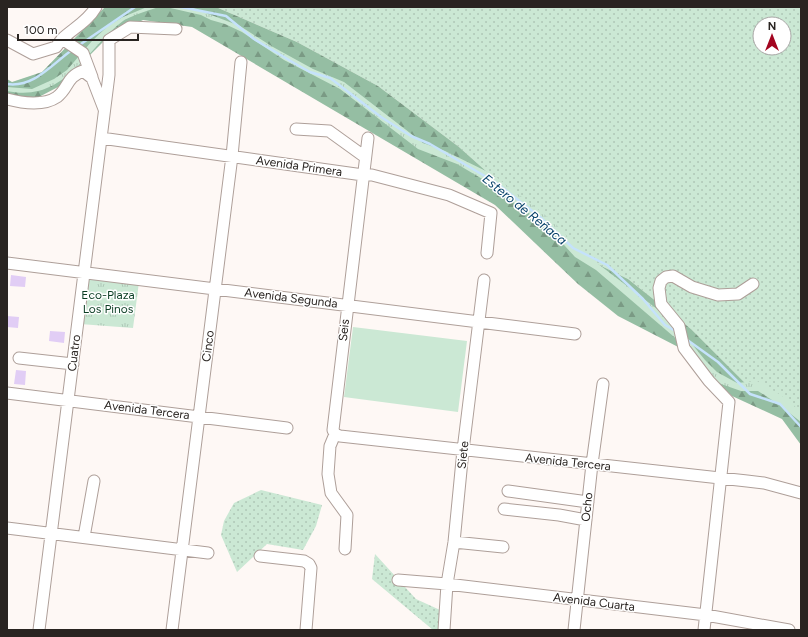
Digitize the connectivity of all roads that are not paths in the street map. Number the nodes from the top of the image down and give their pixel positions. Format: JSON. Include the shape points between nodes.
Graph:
{"nodes":[{"id":1,"x":96,"y":7,"type":"edge"},
{"id":2,"x":176,"y":29,"type":"dead end"},
{"id":3,"x":62,"y":39,"type":"junction"},
{"id":4,"x":7,"y":40,"type":"edge"},
{"id":5,"x":241,"y":62,"type":"dead end"},
{"id":6,"x":92,"y":78,"type":"junction"},
{"id":7,"x":7,"y":99,"type":"edge"},
{"id":8,"x":105,"y":110,"type":"junction"},
{"id":9,"x":296,"y":129,"type":"dead end"},
{"id":10,"x":101,"y":138,"type":"junction"},
{"id":11,"x":368,"y":138,"type":"dead end"},
{"id":12,"x":232,"y":156,"type":"junction"},
{"id":13,"x":365,"y":157,"type":"junction"},
{"id":14,"x":363,"y":175,"type":"junction"},
{"id":15,"x":487,"y":253,"type":"dead end"},
{"id":16,"x":7,"y":263,"type":"edge"},
{"id":17,"x":84,"y":272,"type":"junction"},
{"id":18,"x":484,"y":280,"type":"dead end"},
{"id":19,"x":753,"y":284,"type":"dead end"},
{"id":20,"x":215,"y":289,"type":"junction"},
{"id":21,"x":346,"y":305,"type":"junction"},
{"id":22,"x":479,"y":322,"type":"junction"},
{"id":23,"x":576,"y":334,"type":"dead end"},
{"id":24,"x":19,"y":358,"type":"dead end"},
{"id":25,"x":73,"y":364,"type":"junction"},
{"id":26,"x":603,"y":384,"type":"dead end"},
{"id":27,"x":7,"y":393,"type":"edge"},
{"id":28,"x":68,"y":400,"type":"junction"},
{"id":29,"x":199,"y":417,"type":"junction"},
{"id":30,"x":287,"y":428,"type":"dead end"},
{"id":31,"x":335,"y":434,"type":"junction"},
{"id":32,"x":463,"y":450,"type":"junction"},
{"id":33,"x":592,"y":464,"type":"junction"},
{"id":34,"x":721,"y":479,"type":"junction"},
{"id":35,"x":94,"y":481,"type":"dead end"},
{"id":36,"x":508,"y":491,"type":"dead end"},
{"id":37,"x":801,"y":493,"type":"edge"},
{"id":38,"x":588,"y":502,"type":"junction"},
{"id":39,"x":504,"y":509,"type":"dead end"},
{"id":40,"x":586,"y":520,"type":"junction"},
{"id":41,"x":7,"y":528,"type":"edge"},
{"id":42,"x":51,"y":533,"type":"junction"},
{"id":43,"x":84,"y":537,"type":"junction"},
{"id":44,"x":454,"y":542,"type":"junction"},
{"id":45,"x":503,"y":547,"type":"dead end"},
{"id":46,"x":181,"y":549,"type":"junction"},
{"id":47,"x":345,"y":549,"type":"dead end"},
{"id":48,"x":208,"y":553,"type":"dead end"},
{"id":49,"x":260,"y":556,"type":"dead end"},
{"id":50,"x":398,"y":580,"type":"dead end"},
{"id":51,"x":447,"y":584,"type":"junction"},
{"id":52,"x":577,"y":600,"type":"junction"},
{"id":53,"x":706,"y":615,"type":"junction"},
{"id":54,"x":39,"y":630,"type":"edge"},
{"id":55,"x":172,"y":630,"type":"edge"},
{"id":56,"x":306,"y":630,"type":"edge"},
{"id":57,"x":444,"y":630,"type":"edge"},
{"id":58,"x":574,"y":630,"type":"edge"},
{"id":59,"x":704,"y":630,"type":"edge"},
{"id":60,"x":785,"y":630,"type":"edge"}],
"edges":[{"from":1,"to":3,"type":"street","via":[[90,17]]},
{"from":2,"to":8,"type":"street","name":"Cuatro","via":[[130,27],[110,40]]},
{"from":3,"to":4,"type":"street","via":[[56,47],[32,54]]},
{"from":3,"to":6,"type":"street","via":[[83,53]]},
{"from":5,"to":12,"type":"street","name":"Cinco"},
{"from":6,"to":7,"type":"street","via":[[84,71],[74,75],[57,96],[42,103]]},
{"from":6,"to":8,"type":"street"},
{"from":8,"to":10,"type":"street","name":"Cuatro"},
{"from":9,"to":13,"type":"street","via":[[329,131]]},
{"from":10,"to":12,"type":"street","name":"Avenida Primera"},
{"from":10,"to":17,"type":"street","name":"Cuatro"},
{"from":11,"to":13,"type":"street","name":"Seis"},
{"from":12,"to":14,"type":"street","name":"Avenida Primera"},
{"from":12,"to":20,"type":"street","name":"Cinco"},
{"from":13,"to":14,"type":"street","name":"Seis"},
{"from":14,"to":15,"type":"street","name":"Avenida Primera","via":[[372,174],[449,195],[491,214]]},
{"from":14,"to":21,"type":"street","name":"Seis"},
{"from":16,"to":17,"type":"street","name":"Avenida Segunda"},
{"from":17,"to":20,"type":"street","name":"Avenida Segunda"},
{"from":17,"to":25,"type":"street","name":"Cuatro"},
{"from":18,"to":22,"type":"street","name":"Siete"},
{"from":19,"to":34,"type":"street","via":[[738,294],[718,294],[692,287],[673,276],[661,281],[659,288],[661,304],[679,326],[684,348],[729,402]]},
{"from":20,"to":21,"type":"street","name":"Avenida Segunda"},
{"from":20,"to":29,"type":"street","name":"Cinco"},
{"from":21,"to":22,"type":"street","name":"Avenida Segunda"},
{"from":21,"to":31,"type":"street","name":"Seis","via":[[333,430]]},
{"from":22,"to":23,"type":"street","name":"Avenida Segunda"},
{"from":22,"to":32,"type":"street","name":"Siete"},
{"from":24,"to":25,"type":"street"},
{"from":25,"to":28,"type":"street","name":"Cuatro"},
{"from":26,"to":33,"type":"street","name":"Ocho"},
{"from":27,"to":28,"type":"street","name":"Avenida Tercera"},
{"from":28,"to":29,"type":"street","name":"Avenida Tercera"},
{"from":28,"to":42,"type":"street","name":"Cuatro"},
{"from":29,"to":30,"type":"street","name":"Avenida Tercera"},
{"from":29,"to":46,"type":"street","name":"Cinco"},
{"from":31,"to":32,"type":"street","name":"Avenida Tercera"},
{"from":31,"to":47,"type":"street","name":"Seis","via":[[330,446],[328,474],[331,493],[347,516]]},
{"from":32,"to":33,"type":"street","name":"Avenida Tercera"},
{"from":32,"to":44,"type":"street","name":"Siete"},
{"from":33,"to":34,"type":"street","name":"Avenida Tercera"},
{"from":33,"to":38,"type":"street","name":"Ocho"},
{"from":34,"to":37,"type":"street","name":"Avenida Tercera","via":[[764,483]]},
{"from":34,"to":53,"type":"street"},
{"from":35,"to":43,"type":"street"},
{"from":36,"to":38,"type":"street"},
{"from":38,"to":40,"type":"street","name":"Ocho"},
{"from":39,"to":40,"type":"street"},
{"from":40,"to":52,"type":"street","name":"Ocho"},
{"from":41,"to":42,"type":"street"},
{"from":42,"to":43,"type":"street"},
{"from":42,"to":54,"type":"street","name":"Cuatro"},
{"from":43,"to":46,"type":"street"},
{"from":44,"to":45,"type":"street"},
{"from":44,"to":51,"type":"street","name":"Siete"},
{"from":46,"to":48,"type":"street"},
{"from":46,"to":55,"type":"street","name":"Cinco"},
{"from":49,"to":56,"type":"street","via":[[304,561],[309,564],[311,568]]},
{"from":50,"to":51,"type":"street","name":"Avenida Cuarta"},
{"from":51,"to":52,"type":"street","name":"Avenida Cuarta"},
{"from":51,"to":57,"type":"street","name":"Siete"},
{"from":52,"to":53,"type":"street","name":"Avenida Cuarta"},
{"from":52,"to":58,"type":"street","name":"Ocho"},
{"from":53,"to":59,"type":"street"},
{"from":53,"to":60,"type":"street","name":"Avenida Cuarta"}]}
